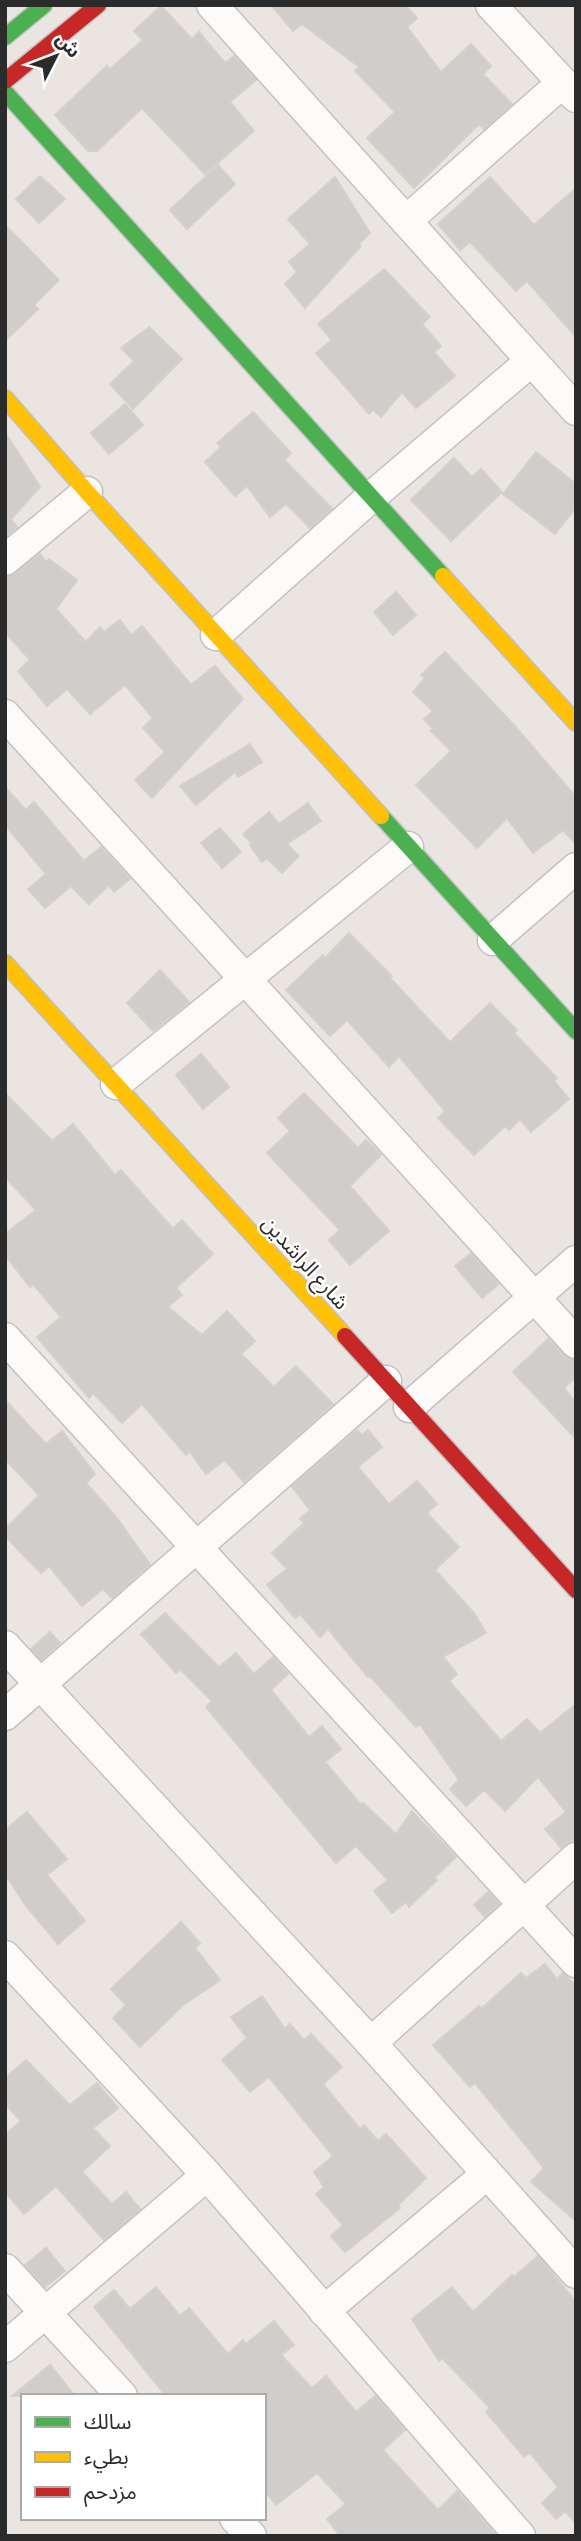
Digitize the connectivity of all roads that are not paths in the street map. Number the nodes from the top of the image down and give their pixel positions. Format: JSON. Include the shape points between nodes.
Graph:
{"nodes":[{"id":1,"x":44,"y":5,"type":"edge"},
{"id":2,"x":98,"y":5,"type":"edge"},
{"id":3,"x":212,"y":5,"type":"edge"},
{"id":4,"x":491,"y":5,"type":"edge"},
{"id":5,"x":5,"y":37,"type":"edge"},
{"id":6,"x":5,"y":81,"type":"edge"},
{"id":7,"x":569,"y":90,"type":"edge"},
{"id":8,"x":5,"y":92,"type":"edge"},
{"id":9,"x":406,"y":221,"type":"junction"},
{"id":10,"x":531,"y":361,"type":"junction"},
{"id":11,"x":5,"y":398,"type":"edge"},
{"id":12,"x":576,"y":410,"type":"edge"},
{"id":13,"x":87,"y":492,"type":"junction"},
{"id":14,"x":370,"y":498,"type":"junction"},
{"id":15,"x":5,"y":560,"type":"edge"},
{"id":16,"x":216,"y":635,"type":"junction"},
{"id":17,"x":5,"y":715,"type":"edge"},
{"id":18,"x":573,"y":715,"type":"edge"},
{"id":19,"x":408,"y":847,"type":"junction"},
{"id":20,"x":576,"y":868,"type":"edge"},
{"id":21,"x":493,"y":940,"type":"junction"},
{"id":22,"x":5,"y":963,"type":"edge"},
{"id":23,"x":245,"y":980,"type":"junction"},
{"id":24,"x":576,"y":1031,"type":"edge"},
{"id":25,"x":116,"y":1084,"type":"junction"},
{"id":26,"x":576,"y":1261,"type":"edge"},
{"id":27,"x":535,"y":1297,"type":"junction"},
{"id":28,"x":5,"y":1338,"type":"edge"},
{"id":29,"x":576,"y":1343,"type":"edge"},
{"id":30,"x":386,"y":1381,"type":"junction"},
{"id":31,"x":409,"y":1407,"type":"junction"},
{"id":32,"x":196,"y":1548,"type":"junction"},
{"id":33,"x":576,"y":1590,"type":"edge"},
{"id":34,"x":5,"y":1646,"type":"edge"},
{"id":35,"x":41,"y":1685,"type":"junction"},
{"id":36,"x":5,"y":1715,"type":"edge"},
{"id":37,"x":576,"y":1858,"type":"edge"},
{"id":38,"x":523,"y":1904,"type":"junction"},
{"id":39,"x":5,"y":1956,"type":"edge"},
{"id":40,"x":576,"y":1962,"type":"edge"},
{"id":41,"x":371,"y":2043,"type":"junction"},
{"id":42,"x":487,"y":2174,"type":"junction"},
{"id":43,"x":206,"y":2175,"type":"junction"},
{"id":44,"x":5,"y":2269,"type":"edge"},
{"id":45,"x":576,"y":2273,"type":"edge"},
{"id":46,"x":324,"y":2311,"type":"junction"},
{"id":47,"x":45,"y":2312,"type":"junction"},
{"id":48,"x":5,"y":2347,"type":"edge"},
{"id":49,"x":120,"y":2394,"type":"edge"},
{"id":50,"x":237,"y":2520,"type":"edge"},
{"id":51,"x":251,"y":2536,"type":"edge"},
{"id":52,"x":520,"y":2536,"type":"edge"}],
"edges":[{"from":1,"to":5,"type":"street"},
{"from":2,"to":6,"type":"street"},
{"from":3,"to":9,"type":"street"},
{"from":4,"to":7,"type":"street"},
{"from":7,"to":9,"type":"street"},
{"from":8,"to":14,"type":"street"},
{"from":9,"to":10,"type":"street"},
{"from":10,"to":12,"type":"street"},
{"from":10,"to":14,"type":"street"},
{"from":11,"to":13,"type":"street"},
{"from":13,"to":15,"type":"street"},
{"from":13,"to":16,"type":"street"},
{"from":14,"to":16,"type":"street"},
{"from":14,"to":18,"type":"street"},
{"from":16,"to":19,"type":"street"},
{"from":17,"to":23,"type":"street"},
{"from":19,"to":21,"type":"street"},
{"from":19,"to":23,"type":"street"},
{"from":20,"to":21,"type":"street"},
{"from":21,"to":24,"type":"street"},
{"from":22,"to":25,"type":"street","name":"شارع الراشدين"},
{"from":23,"to":25,"type":"street"},
{"from":23,"to":27,"type":"street"},
{"from":25,"to":30,"type":"street","name":"شارع الراشدين"},
{"from":26,"to":27,"type":"street"},
{"from":27,"to":29,"type":"street"},
{"from":27,"to":31,"type":"street"},
{"from":28,"to":32,"type":"street"},
{"from":30,"to":31,"type":"street","name":"شارع الراشدين"},
{"from":30,"to":32,"type":"street"},
{"from":31,"to":33,"type":"street","name":"شارع الراشدين"},
{"from":32,"to":35,"type":"street"},
{"from":32,"to":38,"type":"street"},
{"from":34,"to":35,"type":"street"},
{"from":35,"to":36,"type":"street"},
{"from":35,"to":41,"type":"street"},
{"from":37,"to":38,"type":"street"},
{"from":38,"to":40,"type":"street"},
{"from":38,"to":41,"type":"street"},
{"from":39,"to":43,"type":"street"},
{"from":41,"to":42,"type":"street"},
{"from":42,"to":45,"type":"street"},
{"from":42,"to":46,"type":"street"},
{"from":43,"to":46,"type":"street"},
{"from":43,"to":47,"type":"street"},
{"from":44,"to":47,"type":"street"},
{"from":46,"to":52,"type":"street"},
{"from":47,"to":48,"type":"street"},
{"from":47,"to":49,"type":"street"},
{"from":50,"to":51,"type":"street"}]}
